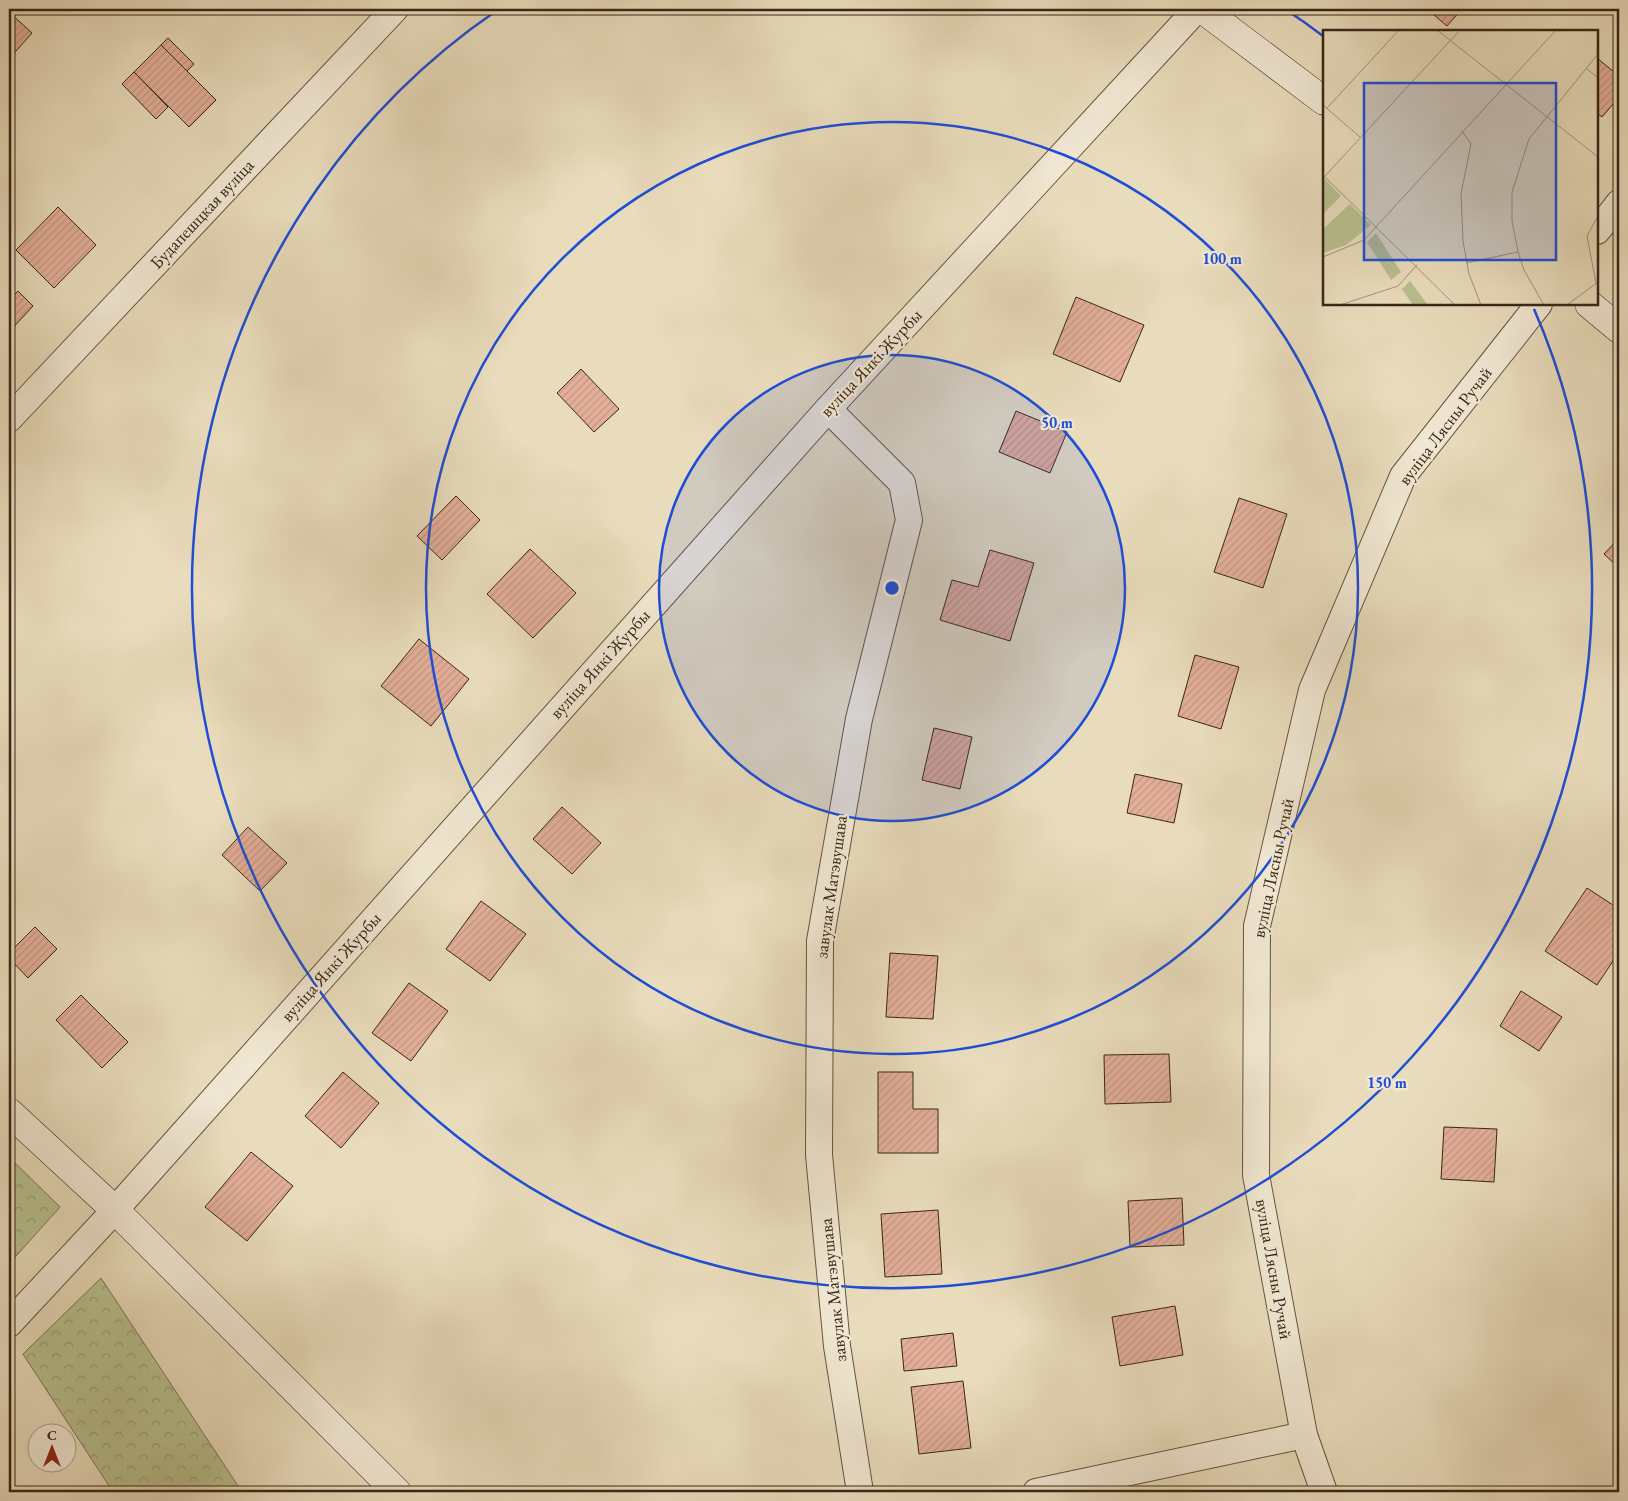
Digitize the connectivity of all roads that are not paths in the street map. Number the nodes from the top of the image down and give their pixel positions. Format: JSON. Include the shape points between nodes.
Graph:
{"nodes":[{"id":1,"x":394,"y":9,"type":"edge"},
{"id":2,"x":1197,"y":9,"type":"edge"},
{"id":3,"x":1202,"y":9,"type":"edge"},
{"id":4,"x":1323,"y":100,"type":"edge"},
{"id":5,"x":1619,"y":204,"type":"edge"},
{"id":6,"x":1598,"y":230,"type":"edge"},
{"id":7,"x":1538,"y":305,"type":"edge"},
{"id":8,"x":1590,"y":305,"type":"edge"},
{"id":9,"x":1619,"y":329,"type":"edge"},
{"id":10,"x":828,"y":409,"type":"junction"},
{"id":11,"x":9,"y":419,"type":"edge"},
{"id":12,"x":9,"y":1112,"type":"edge"},
{"id":13,"x":115,"y":1210,"type":"junction"},
{"id":14,"x":9,"y":1324,"type":"edge"},
{"id":15,"x":1304,"y":1435,"type":"junction"},
{"id":16,"x":397,"y":1492,"type":"edge"},
{"id":17,"x":860,"y":1492,"type":"edge"},
{"id":18,"x":1036,"y":1492,"type":"edge"},
{"id":19,"x":1324,"y":1492,"type":"edge"}],
"edges":[{"from":1,"to":11,"type":"street","name":"Будапешцкая вуліца"},
{"from":2,"to":10,"type":"street","name":"вуліца Янкі Журбы"},
{"from":3,"to":4,"type":"main road"},
{"from":5,"to":6,"type":"street"},
{"from":7,"to":15,"type":"street","name":"вуліца Лясны Ручай","via":[[1402,476],[1312,690],[1257,926],[1256,1174]]},
{"from":8,"to":9,"type":"main road"},
{"from":10,"to":13,"type":"street","name":"вуліца Янкі Журбы"},
{"from":10,"to":17,"type":"street","name":"завулак Матэвушава","via":[[902,484],[909,520],[859,719],[820,941],[819,1155],[837,1346]]},
{"from":12,"to":13,"type":"main road"},
{"from":13,"to":14,"type":"street","name":"вуліца Янкі Журбы"},
{"from":13,"to":16,"type":"main road"},
{"from":15,"to":18,"type":"street"},
{"from":15,"to":19,"type":"street","name":"вуліца Лясны Ручай"}]}
